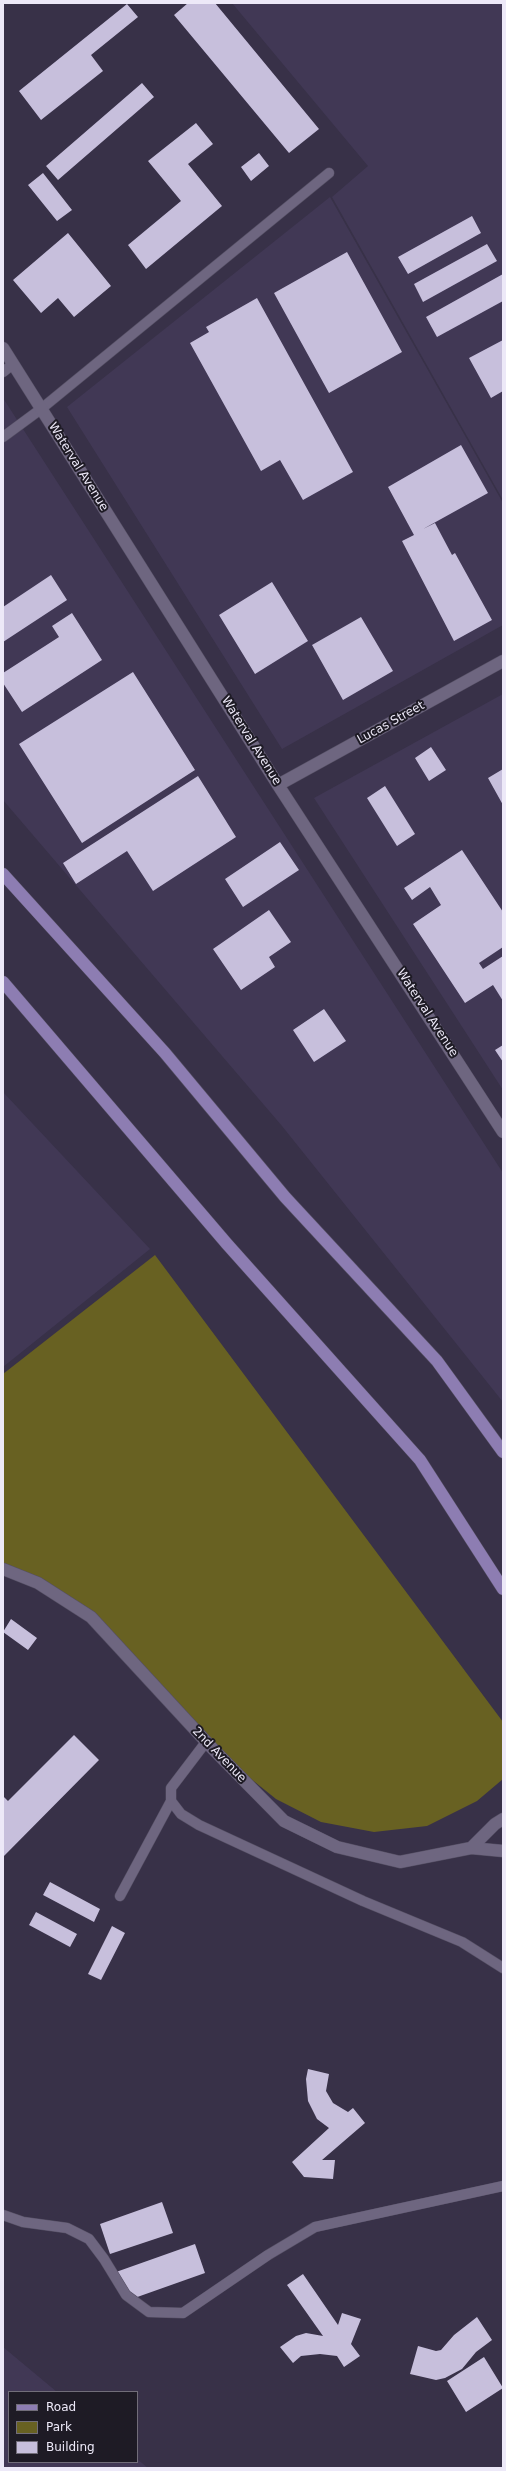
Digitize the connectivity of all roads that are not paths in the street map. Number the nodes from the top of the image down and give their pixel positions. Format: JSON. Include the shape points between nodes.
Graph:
{"nodes":[{"id":1,"x":329,"y":173,"type":"dead end"},
{"id":2,"x":3,"y":348,"type":"edge"},
{"id":3,"x":13,"y":364,"type":"junction"},
{"id":4,"x":3,"y":372,"type":"edge"},
{"id":5,"x":41,"y":409,"type":"junction"},
{"id":6,"x":3,"y":437,"type":"edge"},
{"id":7,"x":503,"y":661,"type":"edge"},
{"id":8,"x":278,"y":785,"type":"junction"},
{"id":9,"x":3,"y":874,"type":"edge"},
{"id":10,"x":3,"y":982,"type":"edge"},
{"id":11,"x":503,"y":1132,"type":"edge"},
{"id":12,"x":503,"y":1452,"type":"edge"},
{"id":13,"x":3,"y":1569,"type":"edge"},
{"id":14,"x":503,"y":1589,"type":"edge"},
{"id":15,"x":206,"y":1742,"type":"junction"},
{"id":16,"x":171,"y":1801,"type":"junction"},
{"id":17,"x":503,"y":1819,"type":"edge"},
{"id":18,"x":471,"y":1848,"type":"junction"},
{"id":19,"x":503,"y":1851,"type":"edge"},
{"id":20,"x":120,"y":1896,"type":"dead end"},
{"id":21,"x":503,"y":1968,"type":"edge"},
{"id":22,"x":503,"y":2186,"type":"edge"},
{"id":23,"x":3,"y":2214,"type":"edge"}],
"edges":[{"from":1,"to":5,"type":"lane"},
{"from":2,"to":3,"type":"street","name":"Waterval Avenue"},
{"from":3,"to":4,"type":"lane"},
{"from":3,"to":5,"type":"street","name":"Waterval Avenue"},
{"from":5,"to":6,"type":"lane"},
{"from":5,"to":8,"type":"street","name":"Waterval Avenue"},
{"from":7,"to":8,"type":"street","name":"Lucas Street"},
{"from":8,"to":11,"type":"street","name":"Waterval Avenue"},
{"from":9,"to":12,"type":"main road","via":[[165,1053],[285,1197],[437,1361]]},
{"from":10,"to":14,"type":"main road","via":[[227,1244],[420,1460]]},
{"from":13,"to":15,"type":"street","name":"2nd Avenue","via":[[38,1583],[91,1617]]},
{"from":15,"to":16,"type":"lane","via":[[171,1788]]},
{"from":15,"to":18,"type":"street","name":"2nd Avenue","via":[[284,1820],[337,1847],[400,1862]]},
{"from":16,"to":20,"type":"lane"},
{"from":16,"to":21,"type":"lane","via":[[181,1814],[199,1825],[363,1901],[462,1942]]},
{"from":17,"to":18,"type":"street"},
{"from":18,"to":19,"type":"street","name":"2nd Avenue"},
{"from":22,"to":23,"type":"lane","via":[[316,2227],[268,2254],[183,2313],[149,2312],[126,2295],[89,2239],[67,2228],[23,2222]]}]}
